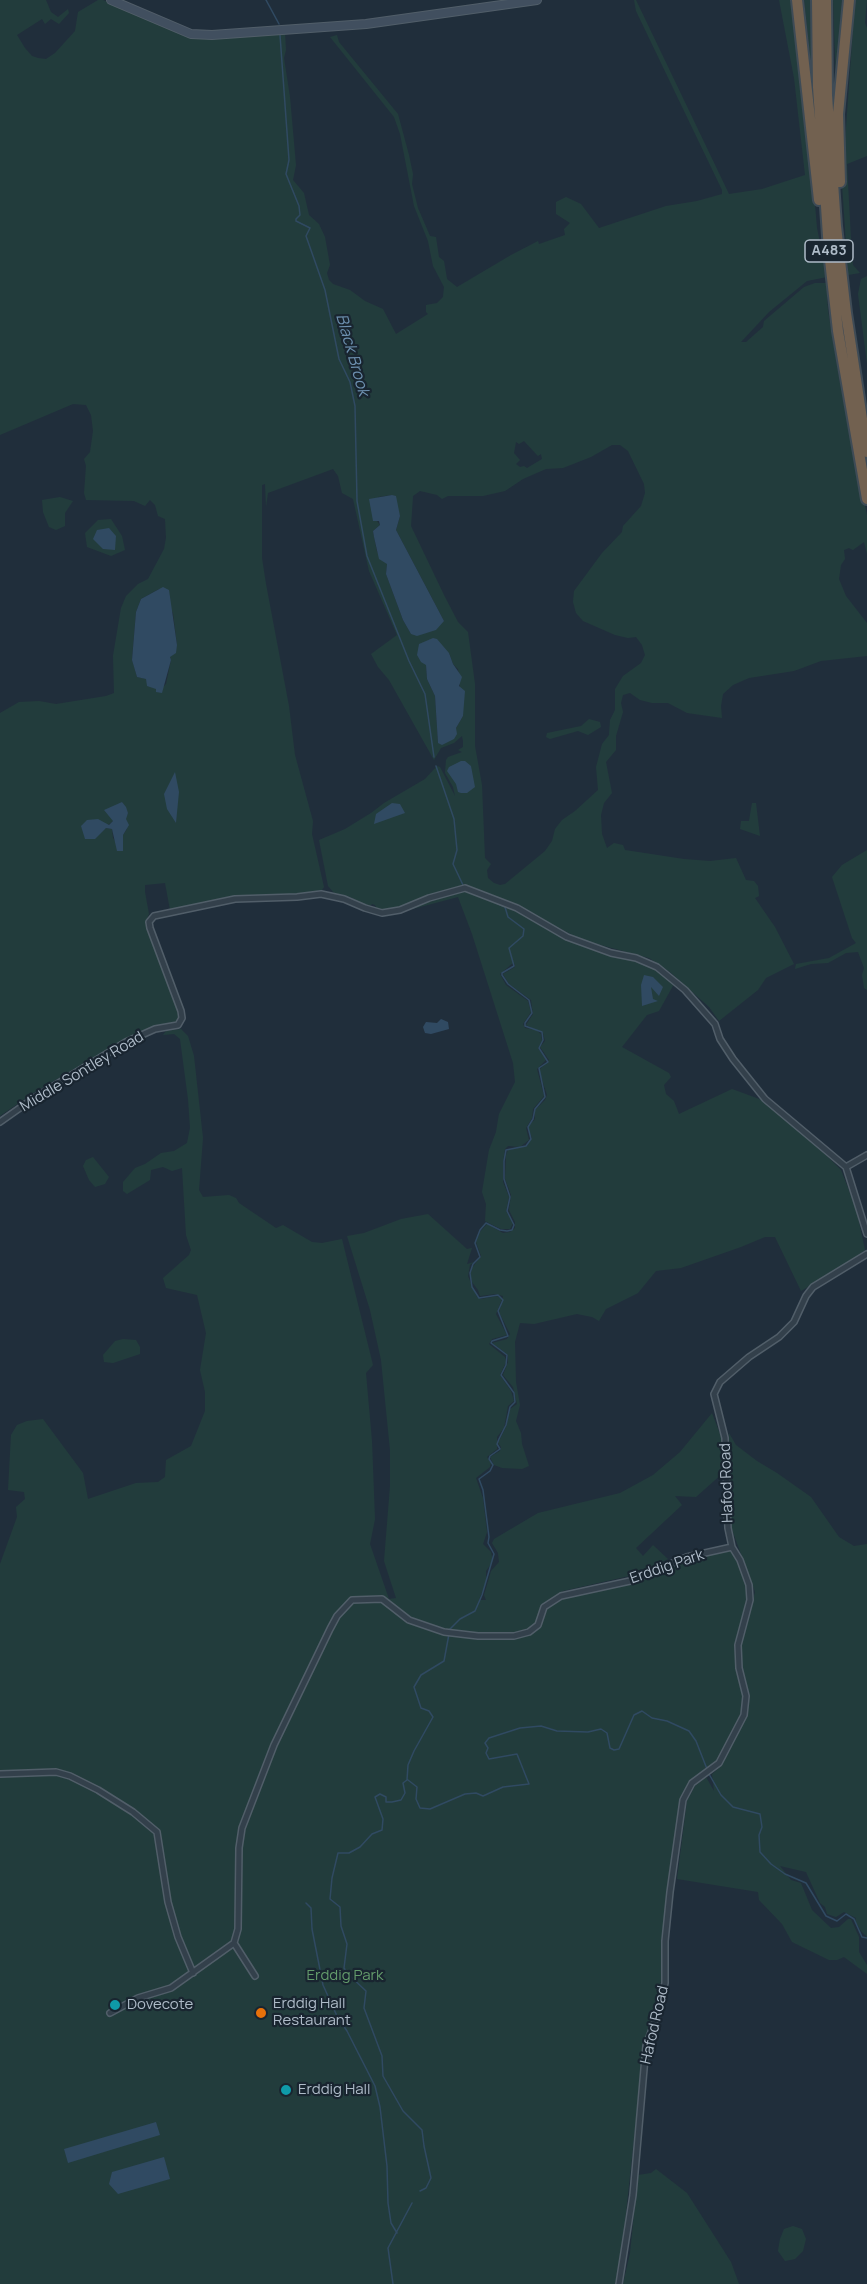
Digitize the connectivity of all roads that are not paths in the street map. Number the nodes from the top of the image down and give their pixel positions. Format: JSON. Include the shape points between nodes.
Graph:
{"nodes":[{"id":1,"x":111,"y":0,"type":"edge"},
{"id":2,"x":537,"y":0,"type":"edge"},
{"id":3,"x":797,"y":0,"type":"edge"},
{"id":4,"x":817,"y":0,"type":"edge"},
{"id":5,"x":826,"y":0,"type":"edge"},
{"id":6,"x":849,"y":0,"type":"edge"},
{"id":7,"x":829,"y":251,"type":"junction"},
{"id":8,"x":840,"y":267,"type":"junction"},
{"id":9,"x":867,"y":452,"type":"edge"},
{"id":10,"x":867,"y":499,"type":"edge"},
{"id":11,"x":0,"y":1122,"type":"edge"},
{"id":12,"x":867,"y":1155,"type":"edge"},
{"id":13,"x":846,"y":1167,"type":"junction"},
{"id":14,"x":867,"y":1234,"type":"edge"},
{"id":15,"x":867,"y":1254,"type":"edge"},
{"id":16,"x":732,"y":1547,"type":"junction"},
{"id":17,"x":0,"y":1774,"type":"edge"},
{"id":18,"x":234,"y":1943,"type":"junction"},
{"id":19,"x":193,"y":1973,"type":"junction"},
{"id":20,"x":255,"y":1976,"type":"dead end"},
{"id":21,"x":110,"y":2013,"type":"dead end"},
{"id":22,"x":619,"y":2284,"type":"edge"}],
"edges":[{"from":1,"to":2,"type":"main road","via":[[191,34],[212,35],[366,24]]},
{"from":3,"to":7,"type":"highway","via":[[822,234]]},
{"from":4,"to":7,"type":"highway","number":"A483","via":[[818,87]]},
{"from":5,"to":8,"type":"highway","number":"A483","via":[[829,137]]},
{"from":6,"to":8,"type":"highway","via":[[838,114],[843,250]]},
{"from":7,"to":10,"type":"highway","number":"A483","via":[[841,353]]},
{"from":8,"to":9,"type":"highway","number":"A483"},
{"from":11,"to":13,"type":"street","name":"Middle Sontley Road","via":[[126,1042],[155,1029],[178,1025],[181,1011],[150,928],[154,916],[235,899],[321,894],[344,898],[382,913],[465,888],[518,908],[567,938],[657,967],[716,1024],[733,1059],[765,1099]]},
{"from":12,"to":13,"type":"street"},
{"from":13,"to":14,"type":"street"},
{"from":15,"to":16,"type":"street","name":"Hafod Road","via":[[813,1287],[794,1322],[720,1382],[714,1394],[725,1438]]},
{"from":16,"to":18,"type":"street","name":"Erddig Park","via":[[687,1557],[630,1581],[561,1596],[544,1607],[538,1625],[514,1636],[445,1632],[409,1620],[382,1599],[352,1600],[337,1616],[274,1745],[242,1828],[238,1929]]},
{"from":16,"to":22,"type":"street","name":"Hafod Road","via":[[749,1585],[750,1599],[738,1646],[746,1696],[744,1715],[719,1763],[692,1783],[683,1800],[665,1941],[665,1983],[646,2046],[633,2195]]},
{"from":17,"to":19,"type":"street","via":[[56,1772],[70,1776],[133,1812],[157,1832],[168,1902]]},
{"from":18,"to":19,"type":"street"},
{"from":18,"to":20,"type":"street"},
{"from":19,"to":21,"type":"street","via":[[171,1988],[138,1998]]}]}
